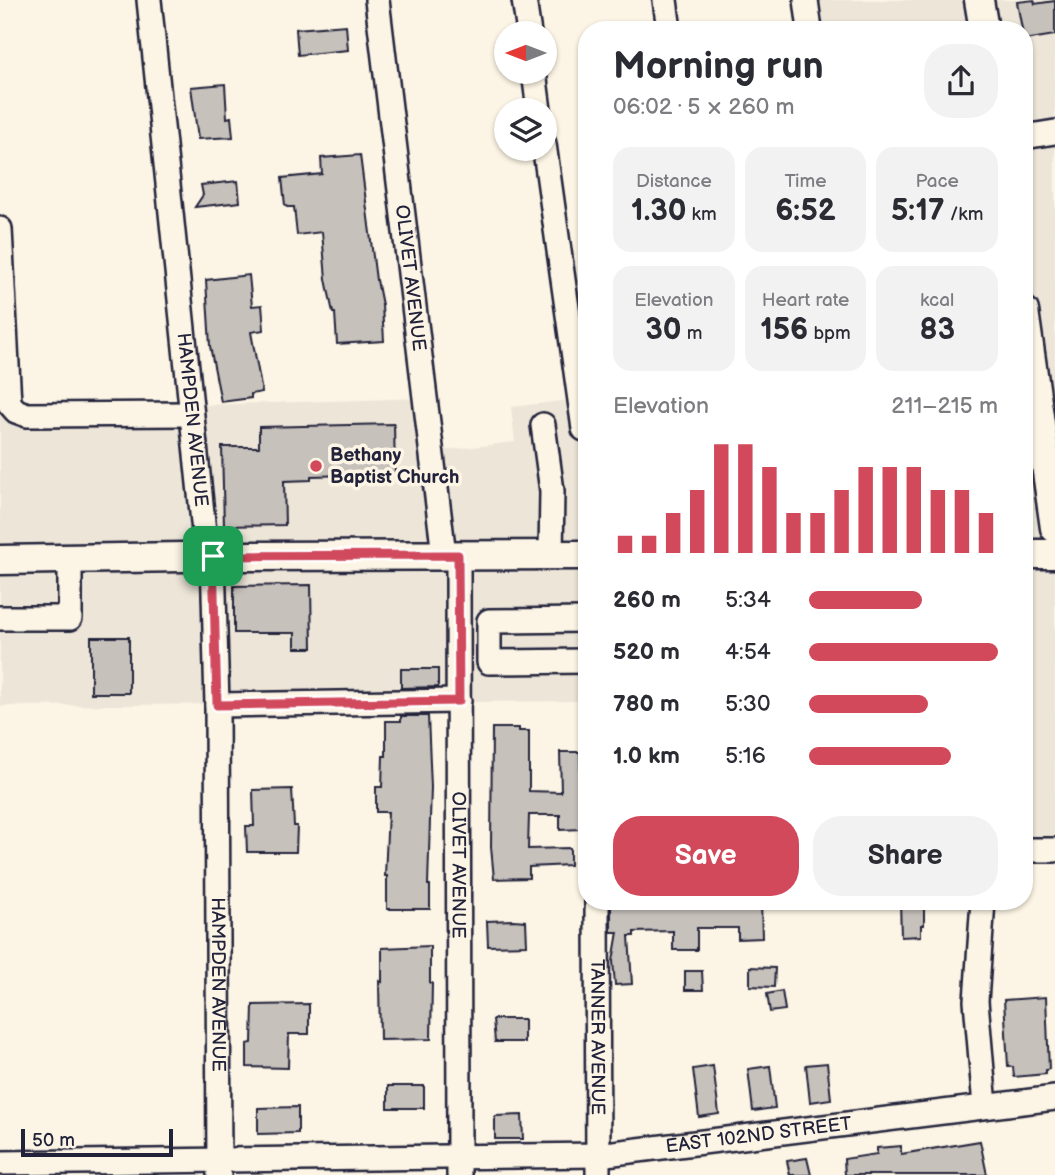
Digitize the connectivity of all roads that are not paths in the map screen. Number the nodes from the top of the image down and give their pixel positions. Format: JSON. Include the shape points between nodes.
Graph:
{"nodes":[{"id":1,"x":149,"y":0,"type":"edge"},
{"id":2,"x":377,"y":0,"type":"edge"},
{"id":3,"x":524,"y":0,"type":"edge"},
{"id":4,"x":665,"y":0,"type":"edge"},
{"id":5,"x":806,"y":0,"type":"edge"},
{"id":6,"x":979,"y":0,"type":"edge"},
{"id":7,"x":527,"y":21,"type":"edge"},
{"id":8,"x":668,"y":21,"type":"edge"},
{"id":9,"x":809,"y":21,"type":"edge"},
{"id":10,"x":982,"y":21,"type":"edge"},
{"id":11,"x":1055,"y":132,"type":"edge"},
{"id":12,"x":1033,"y":136,"type":"edge"},
{"id":13,"x":546,"y":161,"type":"edge"},
{"id":14,"x":0,"y":229,"type":"edge"},
{"id":15,"x":578,"y":380,"type":"edge"},
{"id":16,"x":1033,"y":380,"type":"edge"},
{"id":17,"x":191,"y":414,"type":"junction"},
{"id":18,"x":543,"y":425,"type":"dead end"},
{"id":19,"x":1055,"y":528,"type":"edge"},
{"id":20,"x":1033,"y":554,"type":"edge"},
{"id":21,"x":1055,"y":554,"type":"edge"},
{"id":22,"x":451,"y":555,"type":"junction"},
{"id":23,"x":551,"y":555,"type":"junction"},
{"id":24,"x":578,"y":555,"type":"edge"},
{"id":25,"x":213,"y":556,"type":"junction"},
{"id":26,"x":69,"y":559,"type":"junction"},
{"id":27,"x":0,"y":560,"type":"edge"},
{"id":28,"x":0,"y":618,"type":"edge"},
{"id":29,"x":578,"y":621,"type":"edge"},
{"id":30,"x":459,"y":644,"type":"junction"},
{"id":31,"x":489,"y":644,"type":"junction"},
{"id":32,"x":578,"y":661,"type":"edge"},
{"id":33,"x":459,"y":701,"type":"junction"},
{"id":34,"x":217,"y":705,"type":"junction"},
{"id":35,"x":1033,"y":850,"type":"edge"},
{"id":36,"x":1055,"y":850,"type":"edge"},
{"id":37,"x":597,"y":910,"type":"edge"},
{"id":38,"x":982,"y":910,"type":"edge"},
{"id":39,"x":1055,"y":1098,"type":"edge"},
{"id":40,"x":985,"y":1106,"type":"junction"},
{"id":41,"x":0,"y":1163,"type":"edge"},
{"id":42,"x":598,"y":1165,"type":"edge"},
{"id":43,"x":459,"y":1166,"type":"edge"},
{"id":44,"x":219,"y":1168,"type":"edge"}],
"edges":[{"from":1,"to":17,"type":"street","name":"HAMPDEN AVENUE"},
{"from":2,"to":22,"type":"street","name":"OLIVET AVENUE"},
{"from":3,"to":7,"type":"street"},
{"from":4,"to":8,"type":"street"},
{"from":5,"to":9,"type":"street"},
{"from":6,"to":10,"type":"main road"},
{"from":11,"to":12,"type":"street"},
{"from":13,"to":15,"type":"street"},
{"from":14,"to":17,"type":"street","via":[[9,403],[16,411],[27,415]]},
{"from":16,"to":19,"type":"main road"},
{"from":17,"to":25,"type":"street","name":"HAMPDEN AVENUE","via":[[204,534]]},
{"from":18,"to":23,"type":"street","via":[[552,491]]},
{"from":20,"to":21,"type":"main road"},
{"from":22,"to":23,"type":"main road"},
{"from":22,"to":25,"type":"main road"},
{"from":22,"to":30,"type":"street","name":"OLIVET AVENUE"},
{"from":23,"to":24,"type":"main road"},
{"from":25,"to":26,"type":"main road"},
{"from":25,"to":34,"type":"street","name":"HAMPDEN AVENUE"},
{"from":26,"to":27,"type":"main road"},
{"from":26,"to":28,"type":"street","via":[[70,618]]},
{"from":29,"to":31,"type":"street","via":[[489,621]]},
{"from":30,"to":31,"type":"street"},
{"from":30,"to":33,"type":"street","name":"OLIVET AVENUE"},
{"from":31,"to":32,"type":"street","via":[[489,662]]},
{"from":33,"to":34,"type":"street"},
{"from":33,"to":43,"type":"street","name":"OLIVET AVENUE"},
{"from":34,"to":44,"type":"street","name":"HAMPDEN AVENUE"},
{"from":35,"to":36,"type":"street"},
{"from":37,"to":42,"type":"street","name":"TANNER AVENUE"},
{"from":38,"to":40,"type":"street","via":[[975,1001]]},
{"from":39,"to":40,"type":"street","name":"EAST 102ND STREET"},
{"from":40,"to":42,"type":"street","name":"EAST 102ND STREET"},
{"from":41,"to":44,"type":"street","name":"EAST 102ND STREET"},
{"from":42,"to":43,"type":"street","name":"EAST 102ND STREET"},
{"from":43,"to":44,"type":"street","name":"EAST 102ND STREET"}]}
